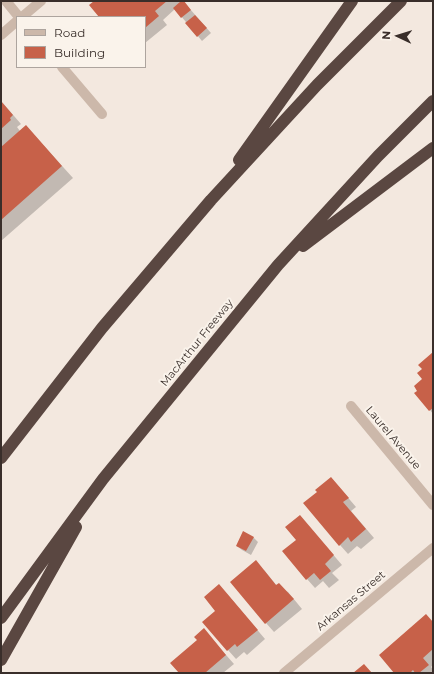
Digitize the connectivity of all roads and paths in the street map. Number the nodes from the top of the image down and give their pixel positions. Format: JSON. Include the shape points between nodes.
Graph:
{"nodes":[{"id":1,"x":6,"y":1,"type":"edge"},
{"id":2,"x":41,"y":1,"type":"edge"},
{"id":3,"x":352,"y":1,"type":"edge"},
{"id":4,"x":401,"y":1,"type":"edge"},
{"id":5,"x":20,"y":16,"type":"edge"},
{"id":6,"x":22,"y":16,"type":"edge"},
{"id":7,"x":16,"y":22,"type":"edge"},
{"id":8,"x":1,"y":35,"type":"edge"},
{"id":9,"x":63,"y":68,"type":"edge"},
{"id":10,"x":433,"y":100,"type":"edge"},
{"id":11,"x":102,"y":114,"type":"dead end"},
{"id":12,"x":433,"y":148,"type":"edge"},
{"id":13,"x":211,"y":200,"type":"junction"},
{"id":14,"x":278,"y":265,"type":"junction"},
{"id":15,"x":351,"y":406,"type":"dead end"},
{"id":16,"x":1,"y":458,"type":"edge"},
{"id":17,"x":103,"y":479,"type":"junction"},
{"id":18,"x":433,"y":505,"type":"edge"},
{"id":19,"x":433,"y":548,"type":"edge"},
{"id":20,"x":1,"y":618,"type":"edge"},
{"id":21,"x":1,"y":660,"type":"edge"},
{"id":22,"x":284,"y":673,"type":"edge"}],
"edges":[{"from":1,"to":5,"type":"street"},
{"from":2,"to":6,"type":"street"},
{"from":3,"to":13,"type":"highway"},
{"from":4,"to":13,"type":"highway","via":[[317,85]]},
{"from":7,"to":8,"type":"street"},
{"from":9,"to":11,"type":"street"},
{"from":10,"to":14,"type":"highway","name":"MacArthur Freeway"},
{"from":12,"to":14,"type":"highway"},
{"from":13,"to":16,"type":"highway","via":[[102,328]]},
{"from":14,"to":17,"type":"highway","name":"MacArthur Freeway"},
{"from":15,"to":18,"type":"street","name":"Laurel Avenue"},
{"from":17,"to":20,"type":"highway","name":"MacArthur Freeway"},
{"from":17,"to":21,"type":"highway"},
{"from":19,"to":22,"type":"street","name":"Arkansas Street"}]}
